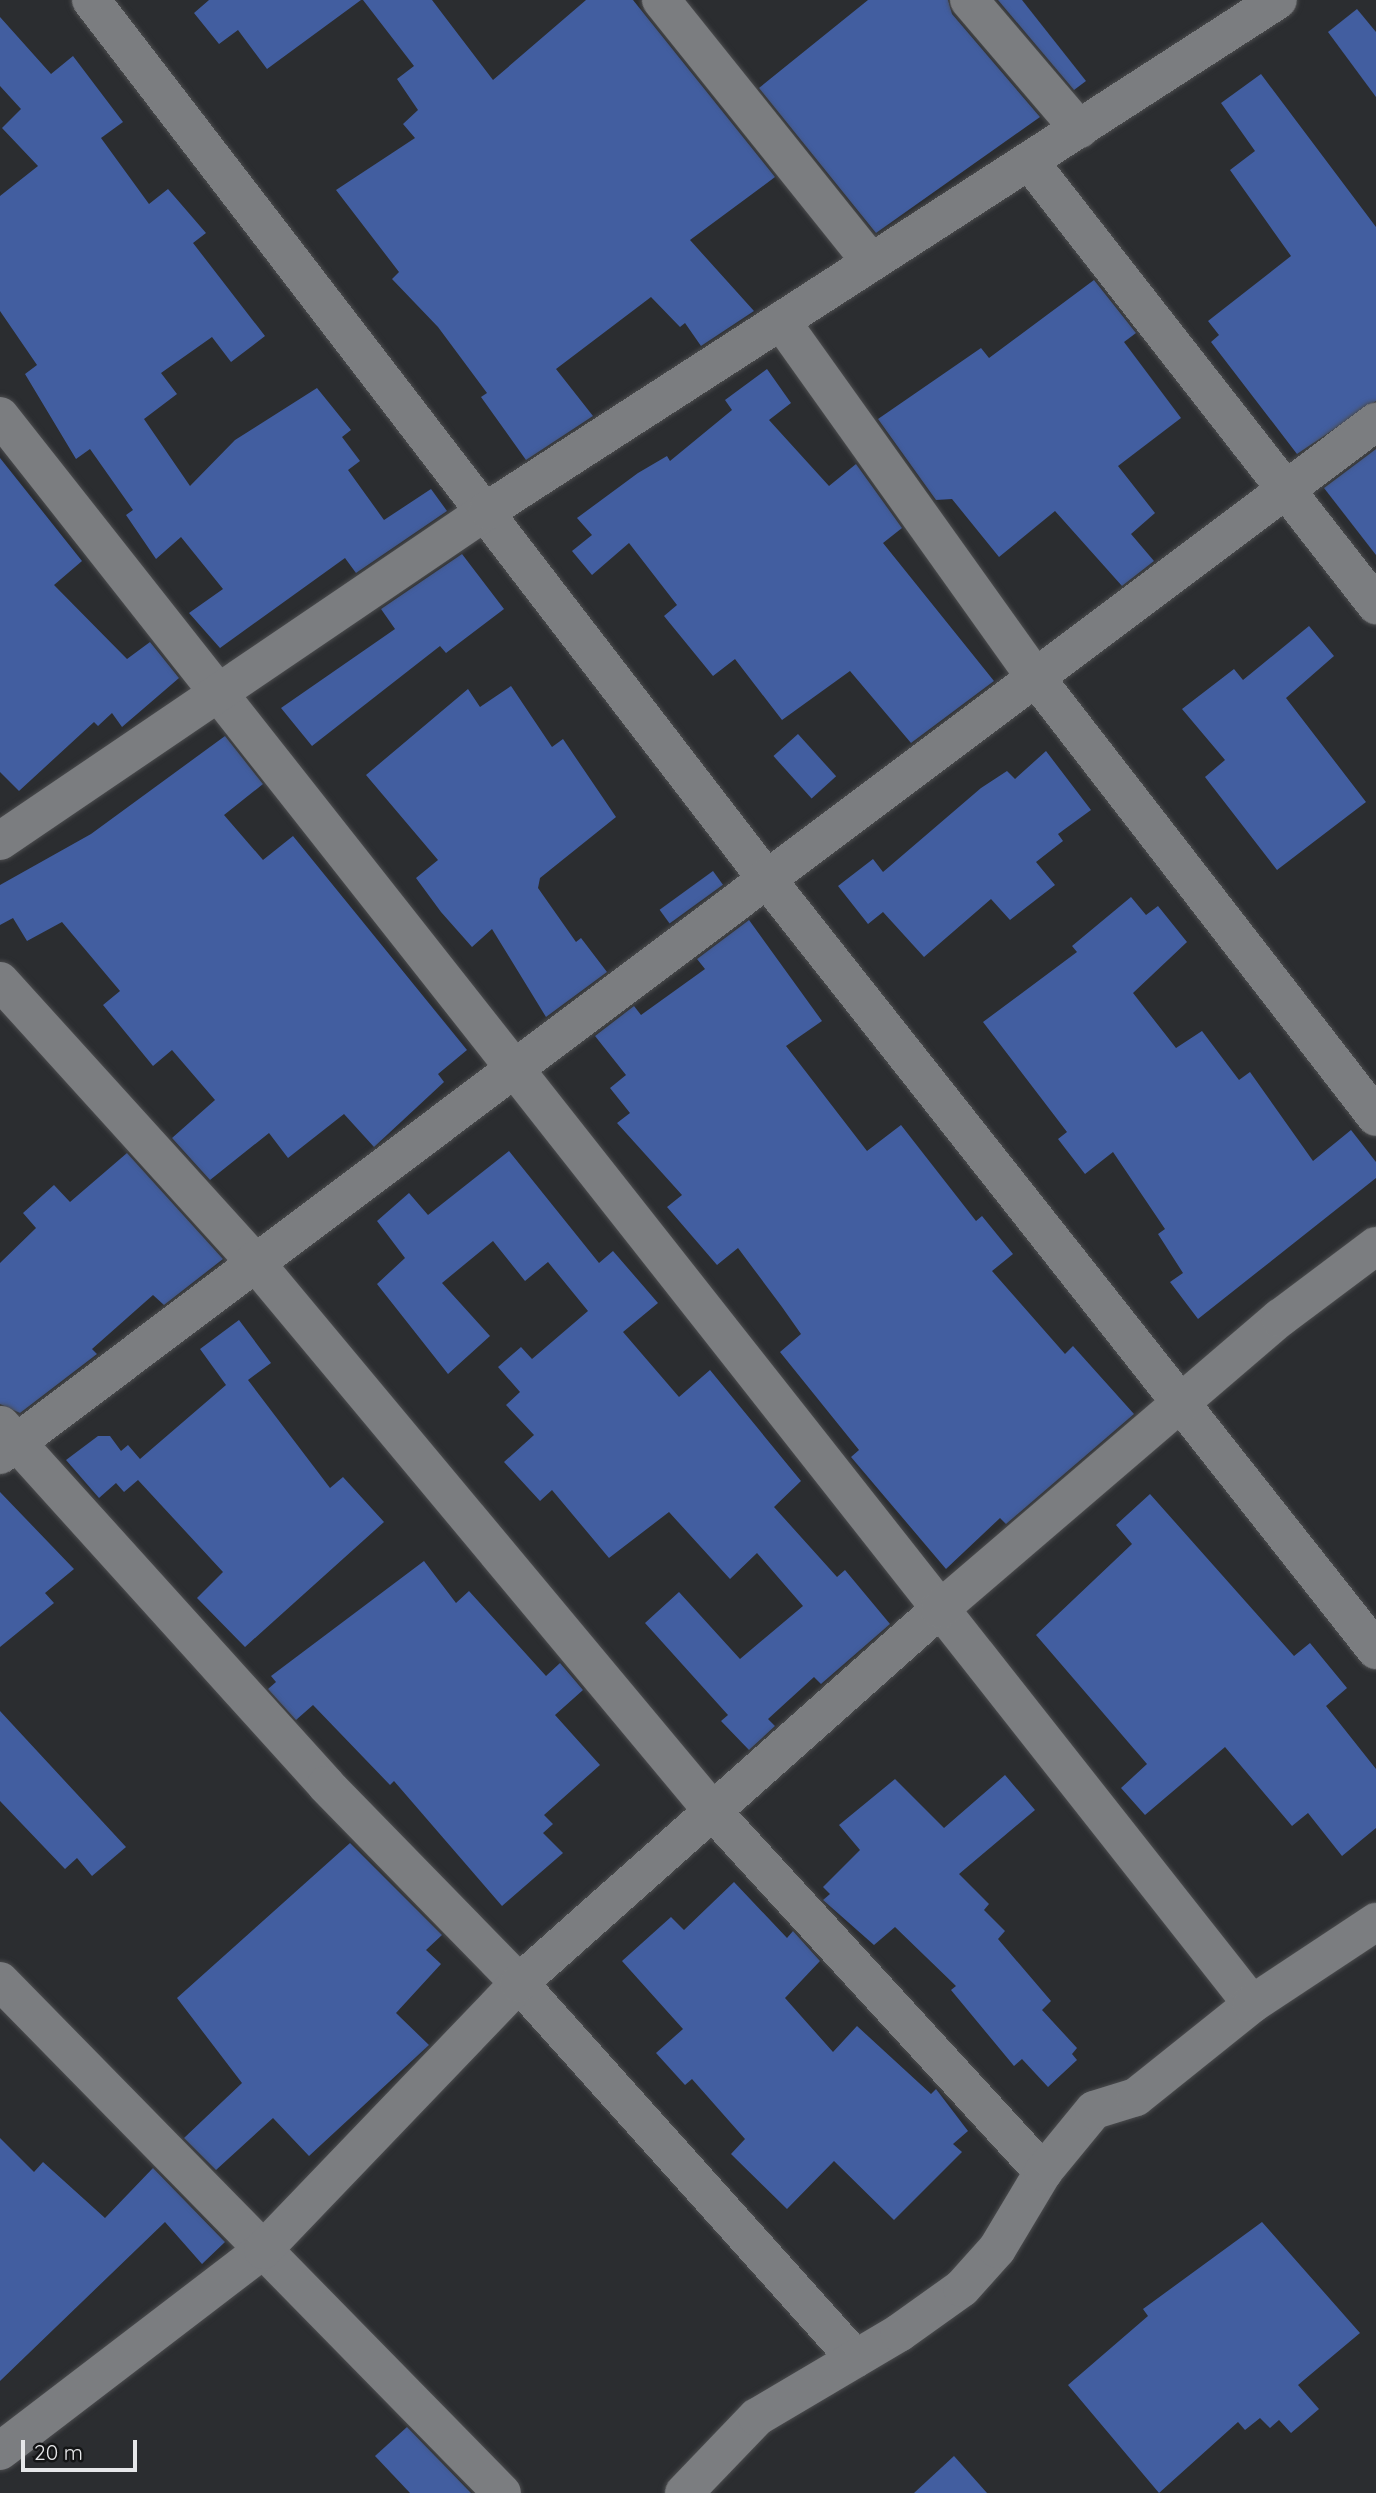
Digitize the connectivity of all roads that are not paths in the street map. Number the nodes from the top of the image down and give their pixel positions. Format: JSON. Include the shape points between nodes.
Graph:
{"nodes":[{"id":1,"x":91,"y":0,"type":"edge"},
{"id":2,"x":661,"y":0,"type":"edge"},
{"id":3,"x":969,"y":0,"type":"edge"},
{"id":4,"x":1276,"y":1,"type":"edge"},
{"id":5,"x":1079,"y":129,"type":"junction"},
{"id":6,"x":1029,"y":161,"type":"junction"},
{"id":7,"x":870,"y":261,"type":"junction"},
{"id":8,"x":781,"y":321,"type":"junction"},
{"id":9,"x":0,"y":416,"type":"edge"},
{"id":10,"x":1376,"y":422,"type":"edge"},
{"id":11,"x":1285,"y":494,"type":"junction"},
{"id":12,"x":488,"y":510,"type":"junction"},
{"id":13,"x":1376,"y":605,"type":"edge"},
{"id":14,"x":1036,"y":678,"type":"junction"},
{"id":15,"x":218,"y":692,"type":"junction"},
{"id":16,"x":0,"y":841,"type":"edge"},
{"id":17,"x":766,"y":878,"type":"junction"},
{"id":18,"x":0,"y":981,"type":"edge"},
{"id":19,"x":513,"y":1070,"type":"junction"},
{"id":20,"x":1376,"y":1117,"type":"edge"},
{"id":21,"x":1376,"y":1246,"type":"edge"},
{"id":22,"x":254,"y":1261,"type":"junction"},
{"id":23,"x":1180,"y":1403,"type":"junction"},
{"id":24,"x":6,"y":1440,"type":"edge"},
{"id":25,"x":940,"y":1609,"type":"junction"},
{"id":26,"x":1376,"y":1650,"type":"edge"},
{"id":27,"x":715,"y":1814,"type":"junction"},
{"id":28,"x":1376,"y":1922,"type":"edge"},
{"id":29,"x":0,"y":1981,"type":"edge"},
{"id":30,"x":519,"y":1983,"type":"junction"},
{"id":31,"x":1252,"y":2004,"type":"junction"},
{"id":32,"x":1043,"y":2172,"type":"junction"},
{"id":33,"x":263,"y":2250,"type":"junction"},
{"id":34,"x":855,"y":2358,"type":"junction"},
{"id":35,"x":0,"y":2451,"type":"edge"},
{"id":36,"x":502,"y":2493,"type":"edge"},
{"id":37,"x":684,"y":2493,"type":"edge"}],
"edges":[{"from":1,"to":12,"type":"street"},
{"from":2,"to":7,"type":"street"},
{"from":3,"to":5,"type":"street"},
{"from":4,"to":5,"type":"street"},
{"from":5,"to":6,"type":"street"},
{"from":6,"to":7,"type":"street"},
{"from":6,"to":11,"type":"street"},
{"from":7,"to":8,"type":"street"},
{"from":8,"to":12,"type":"street"},
{"from":8,"to":14,"type":"street"},
{"from":9,"to":15,"type":"street"},
{"from":10,"to":11,"type":"street"},
{"from":11,"to":13,"type":"street"},
{"from":11,"to":14,"type":"street"},
{"from":12,"to":15,"type":"street"},
{"from":12,"to":17,"type":"street"},
{"from":14,"to":17,"type":"street"},
{"from":14,"to":20,"type":"street"},
{"from":15,"to":16,"type":"street"},
{"from":15,"to":19,"type":"street"},
{"from":17,"to":19,"type":"street"},
{"from":17,"to":23,"type":"street"},
{"from":18,"to":22,"type":"street"},
{"from":19,"to":22,"type":"street"},
{"from":19,"to":25,"type":"street"},
{"from":21,"to":23,"type":"street"},
{"from":22,"to":24,"type":"street"},
{"from":22,"to":27,"type":"street"},
{"from":23,"to":25,"type":"street"},
{"from":23,"to":26,"type":"street"},
{"from":24,"to":30,"type":"street","via":[[326,1785]]},
{"from":25,"to":27,"type":"street"},
{"from":25,"to":31,"type":"street"},
{"from":27,"to":30,"type":"street"},
{"from":27,"to":32,"type":"street"},
{"from":28,"to":31,"type":"street"},
{"from":29,"to":33,"type":"street"},
{"from":30,"to":33,"type":"street"},
{"from":30,"to":34,"type":"street"},
{"from":31,"to":32,"type":"street","via":[[1136,2096],[1094,2110]]},
{"from":32,"to":34,"type":"street","via":[[997,2249],[962,2288]]},
{"from":33,"to":35,"type":"street"},
{"from":33,"to":36,"type":"street"},
{"from":34,"to":37,"type":"street","via":[[757,2417]]}]}
